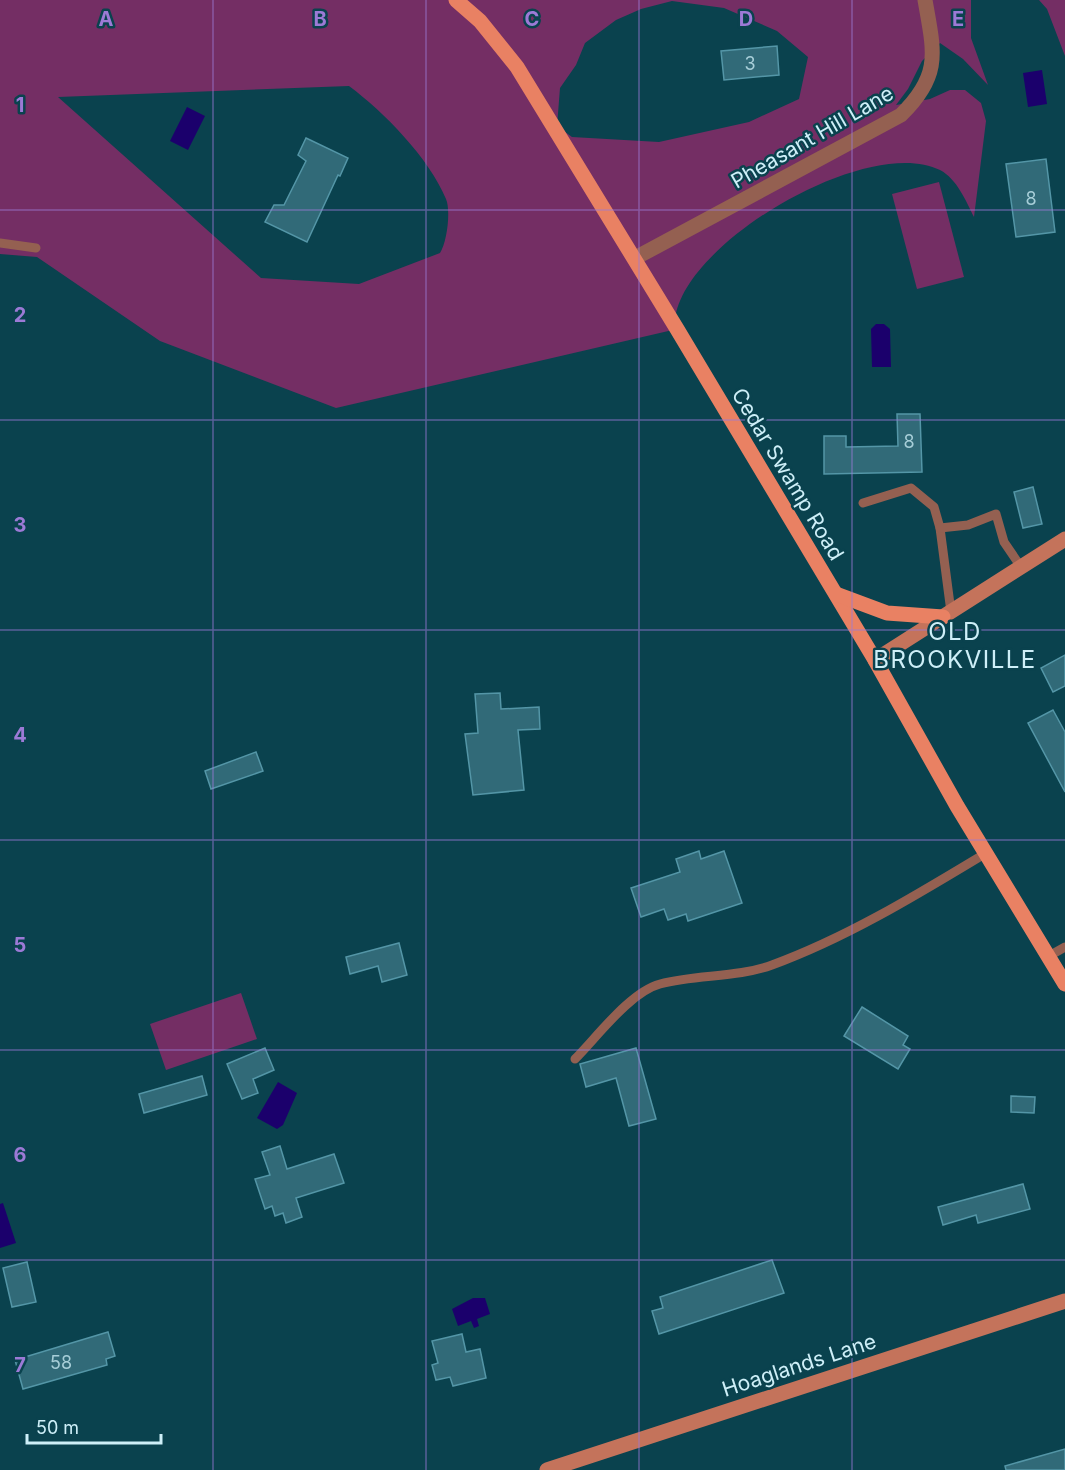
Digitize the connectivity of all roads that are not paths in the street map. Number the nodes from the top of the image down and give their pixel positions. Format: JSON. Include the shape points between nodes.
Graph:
{"nodes":[{"id":1,"x":456,"y":0,"type":"edge"},
{"id":2,"x":925,"y":0,"type":"edge"},
{"id":3,"x":0,"y":243,"type":"edge"},
{"id":4,"x":36,"y":248,"type":"dead end"},
{"id":5,"x":635,"y":258,"type":"junction"},
{"id":6,"x":863,"y":503,"type":"dead end"},
{"id":7,"x":940,"y":528,"type":"junction"},
{"id":8,"x":1065,"y":538,"type":"edge"},
{"id":9,"x":1021,"y":567,"type":"junction"},
{"id":10,"x":836,"y":594,"type":"junction"},
{"id":11,"x":947,"y":614,"type":"junction"},
{"id":12,"x":875,"y":660,"type":"junction"},
{"id":13,"x":986,"y":853,"type":"junction"},
{"id":14,"x":1065,"y":947,"type":"edge"},
{"id":15,"x":1049,"y":956,"type":"junction"},
{"id":16,"x":1065,"y":984,"type":"edge"},
{"id":17,"x":575,"y":1059,"type":"dead end"},
{"id":18,"x":1065,"y":1301,"type":"edge"},
{"id":19,"x":547,"y":1470,"type":"edge"}],
"edges":[{"from":1,"to":5,"type":"main road","name":"Cedar Swamp Road","via":[[480,21],[518,67]]},
{"from":2,"to":5,"type":"street","name":"Pheasant Hill Lane","via":[[932,70],[919,98],[902,115]]},
{"from":3,"to":4,"type":"lane"},
{"from":5,"to":10,"type":"main road","name":"Cedar Swamp Road"},
{"from":6,"to":7,"type":"lane","via":[[911,488],[934,507]]},
{"from":7,"to":9,"type":"lane","via":[[968,525],[996,514],[1004,542]]},
{"from":7,"to":11,"type":"lane"},
{"from":8,"to":9,"type":"street"},
{"from":9,"to":11,"type":"street"},
{"from":10,"to":11,"type":"main road","via":[[887,613]]},
{"from":10,"to":12,"type":"main road","name":"Cedar Swamp Road"},
{"from":11,"to":12,"type":"street"},
{"from":12,"to":13,"type":"main road","name":"Cedar Swamp Road"},
{"from":13,"to":15,"type":"main road","name":"Cedar Swamp Road"},
{"from":13,"to":17,"type":"lane","via":[[856,927],[773,964],[746,973],[659,984],[635,998]]},
{"from":14,"to":15,"type":"lane"},
{"from":15,"to":16,"type":"main road","name":"Cedar Swamp Road"},
{"from":18,"to":19,"type":"street","name":"Hoaglands Lane"}]}
